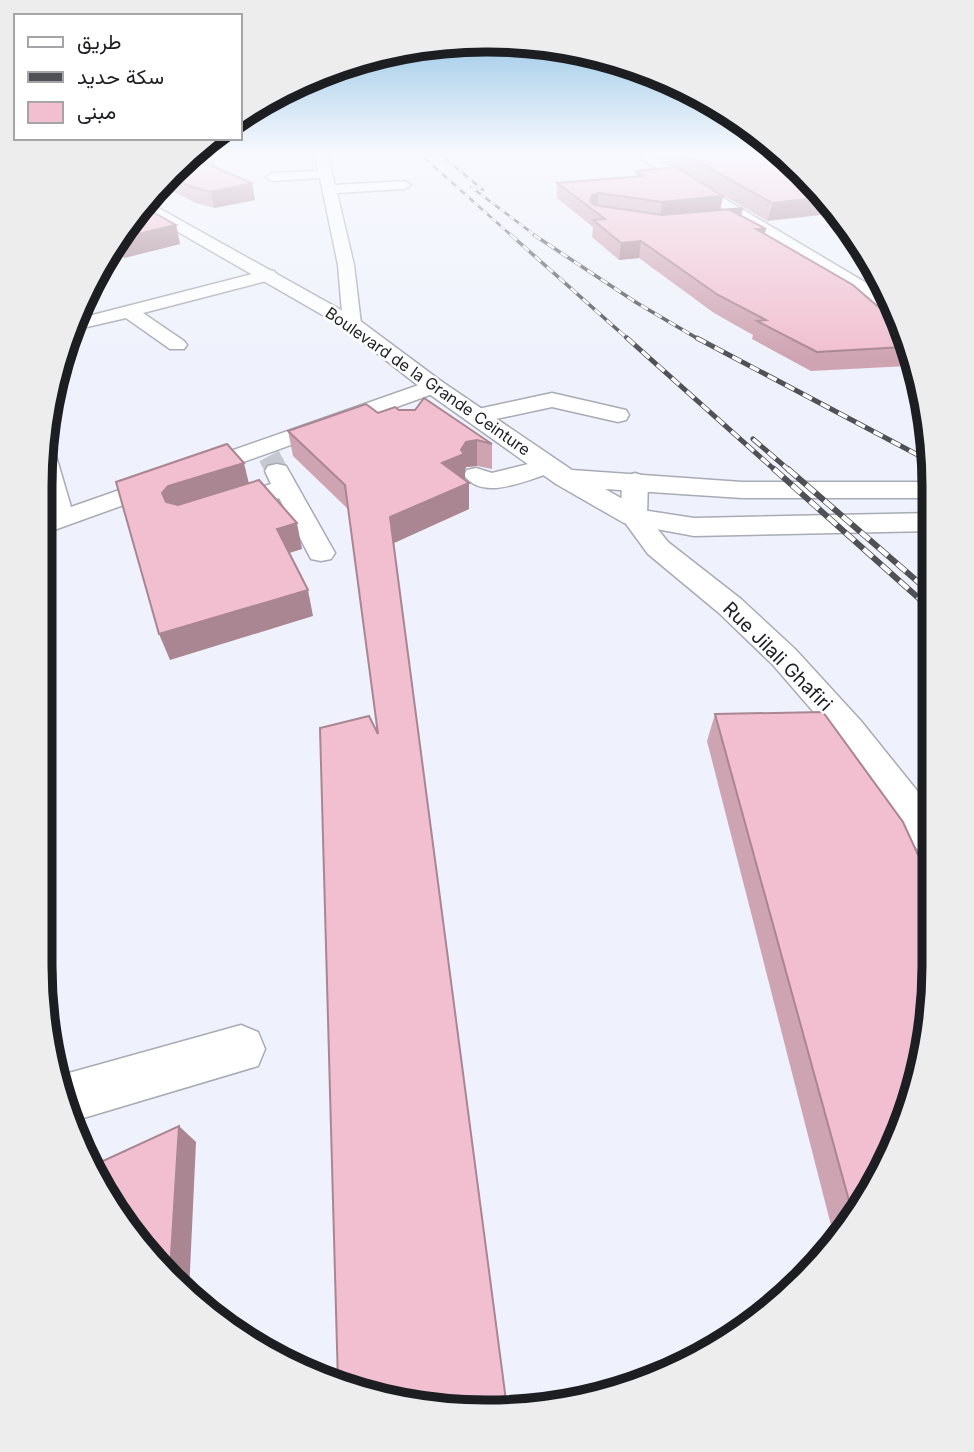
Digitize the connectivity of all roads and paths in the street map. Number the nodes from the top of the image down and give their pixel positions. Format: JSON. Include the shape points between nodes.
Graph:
{"nodes":[{"id":1,"x":173,"y":222,"type":"edge"},
{"id":2,"x":337,"y":222,"type":"edge"},
{"id":3,"x":753,"y":222,"type":"edge"},
{"id":4,"x":268,"y":275,"type":"junction"},
{"id":5,"x":878,"y":298,"type":"edge"},
{"id":6,"x":128,"y":311,"type":"junction"},
{"id":7,"x":85,"y":322,"type":"edge"},
{"id":8,"x":352,"y":324,"type":"junction"},
{"id":9,"x":177,"y":345,"type":"dead end"},
{"id":10,"x":442,"y":392,"type":"junction"},
{"id":11,"x":418,"y":415,"type":"edge"},
{"id":12,"x":618,"y":415,"type":"dead end"},
{"id":13,"x":477,"y":416,"type":"junction"},
{"id":14,"x":274,"y":466,"type":"junction"},
{"id":15,"x":557,"y":472,"type":"junction"},
{"id":16,"x":476,"y":475,"type":"dead end"},
{"id":17,"x":635,"y":481,"type":"junction"},
{"id":18,"x":922,"y":490,"type":"edge"},
{"id":19,"x":198,"y":516,"type":"edge"},
{"id":20,"x":634,"y":517,"type":"junction"},
{"id":21,"x":922,"y":522,"type":"edge"},
{"id":22,"x":52,"y":523,"type":"edge"},
{"id":23,"x":694,"y":527,"type":"junction"},
{"id":24,"x":658,"y":548,"type":"junction"},
{"id":25,"x":321,"y":554,"type":"dead end"},
{"id":26,"x":922,"y":825,"type":"edge"},
{"id":27,"x":241,"y":1049,"type":"dead end"},
{"id":28,"x":73,"y":1096,"type":"edge"}],
"edges":[{"from":1,"to":4,"type":"main road","name":"Boulevard de la Grande Ceinture"},
{"from":2,"to":8,"type":"street"},
{"from":3,"to":5,"type":"street"},
{"from":4,"to":6,"type":"street"},
{"from":4,"to":8,"type":"main road","name":"Boulevard de la Grande Ceinture"},
{"from":6,"to":7,"type":"street"},
{"from":6,"to":9,"type":"street"},
{"from":8,"to":10,"type":"main road","name":"Boulevard de la Grande Ceinture"},
{"from":10,"to":11,"type":"street"},
{"from":10,"to":13,"type":"main road","name":"Boulevard de la Grande Ceinture"},
{"from":10,"to":14,"type":"street"},
{"from":12,"to":13,"type":"street","via":[[552,400]]},
{"from":13,"to":15,"type":"main road","name":"Boulevard de la Grande Ceinture"},
{"from":14,"to":19,"type":"street"},
{"from":14,"to":22,"type":"street"},
{"from":14,"to":25,"type":"street"},
{"from":15,"to":16,"type":"street","via":[[492,481]]},
{"from":15,"to":17,"type":"main road"},
{"from":15,"to":20,"type":"main road","name":"Boulevard de la Grande Ceinture"},
{"from":17,"to":18,"type":"main road","via":[[742,490]]},
{"from":17,"to":20,"type":"street"},
{"from":20,"to":23,"type":"main road","name":"Boulevard de la Grande Ceinture"},
{"from":20,"to":24,"type":"street","name":"Rue Jilali Ghafiri"},
{"from":21,"to":23,"type":"main road","name":"Boulevard de la Grande Ceinture"},
{"from":23,"to":24,"type":"street"},
{"from":24,"to":26,"type":"street","name":"Rue Jilali Ghafiri","via":[[784,657],[849,730]]},
{"from":27,"to":28,"type":"street"}]}
